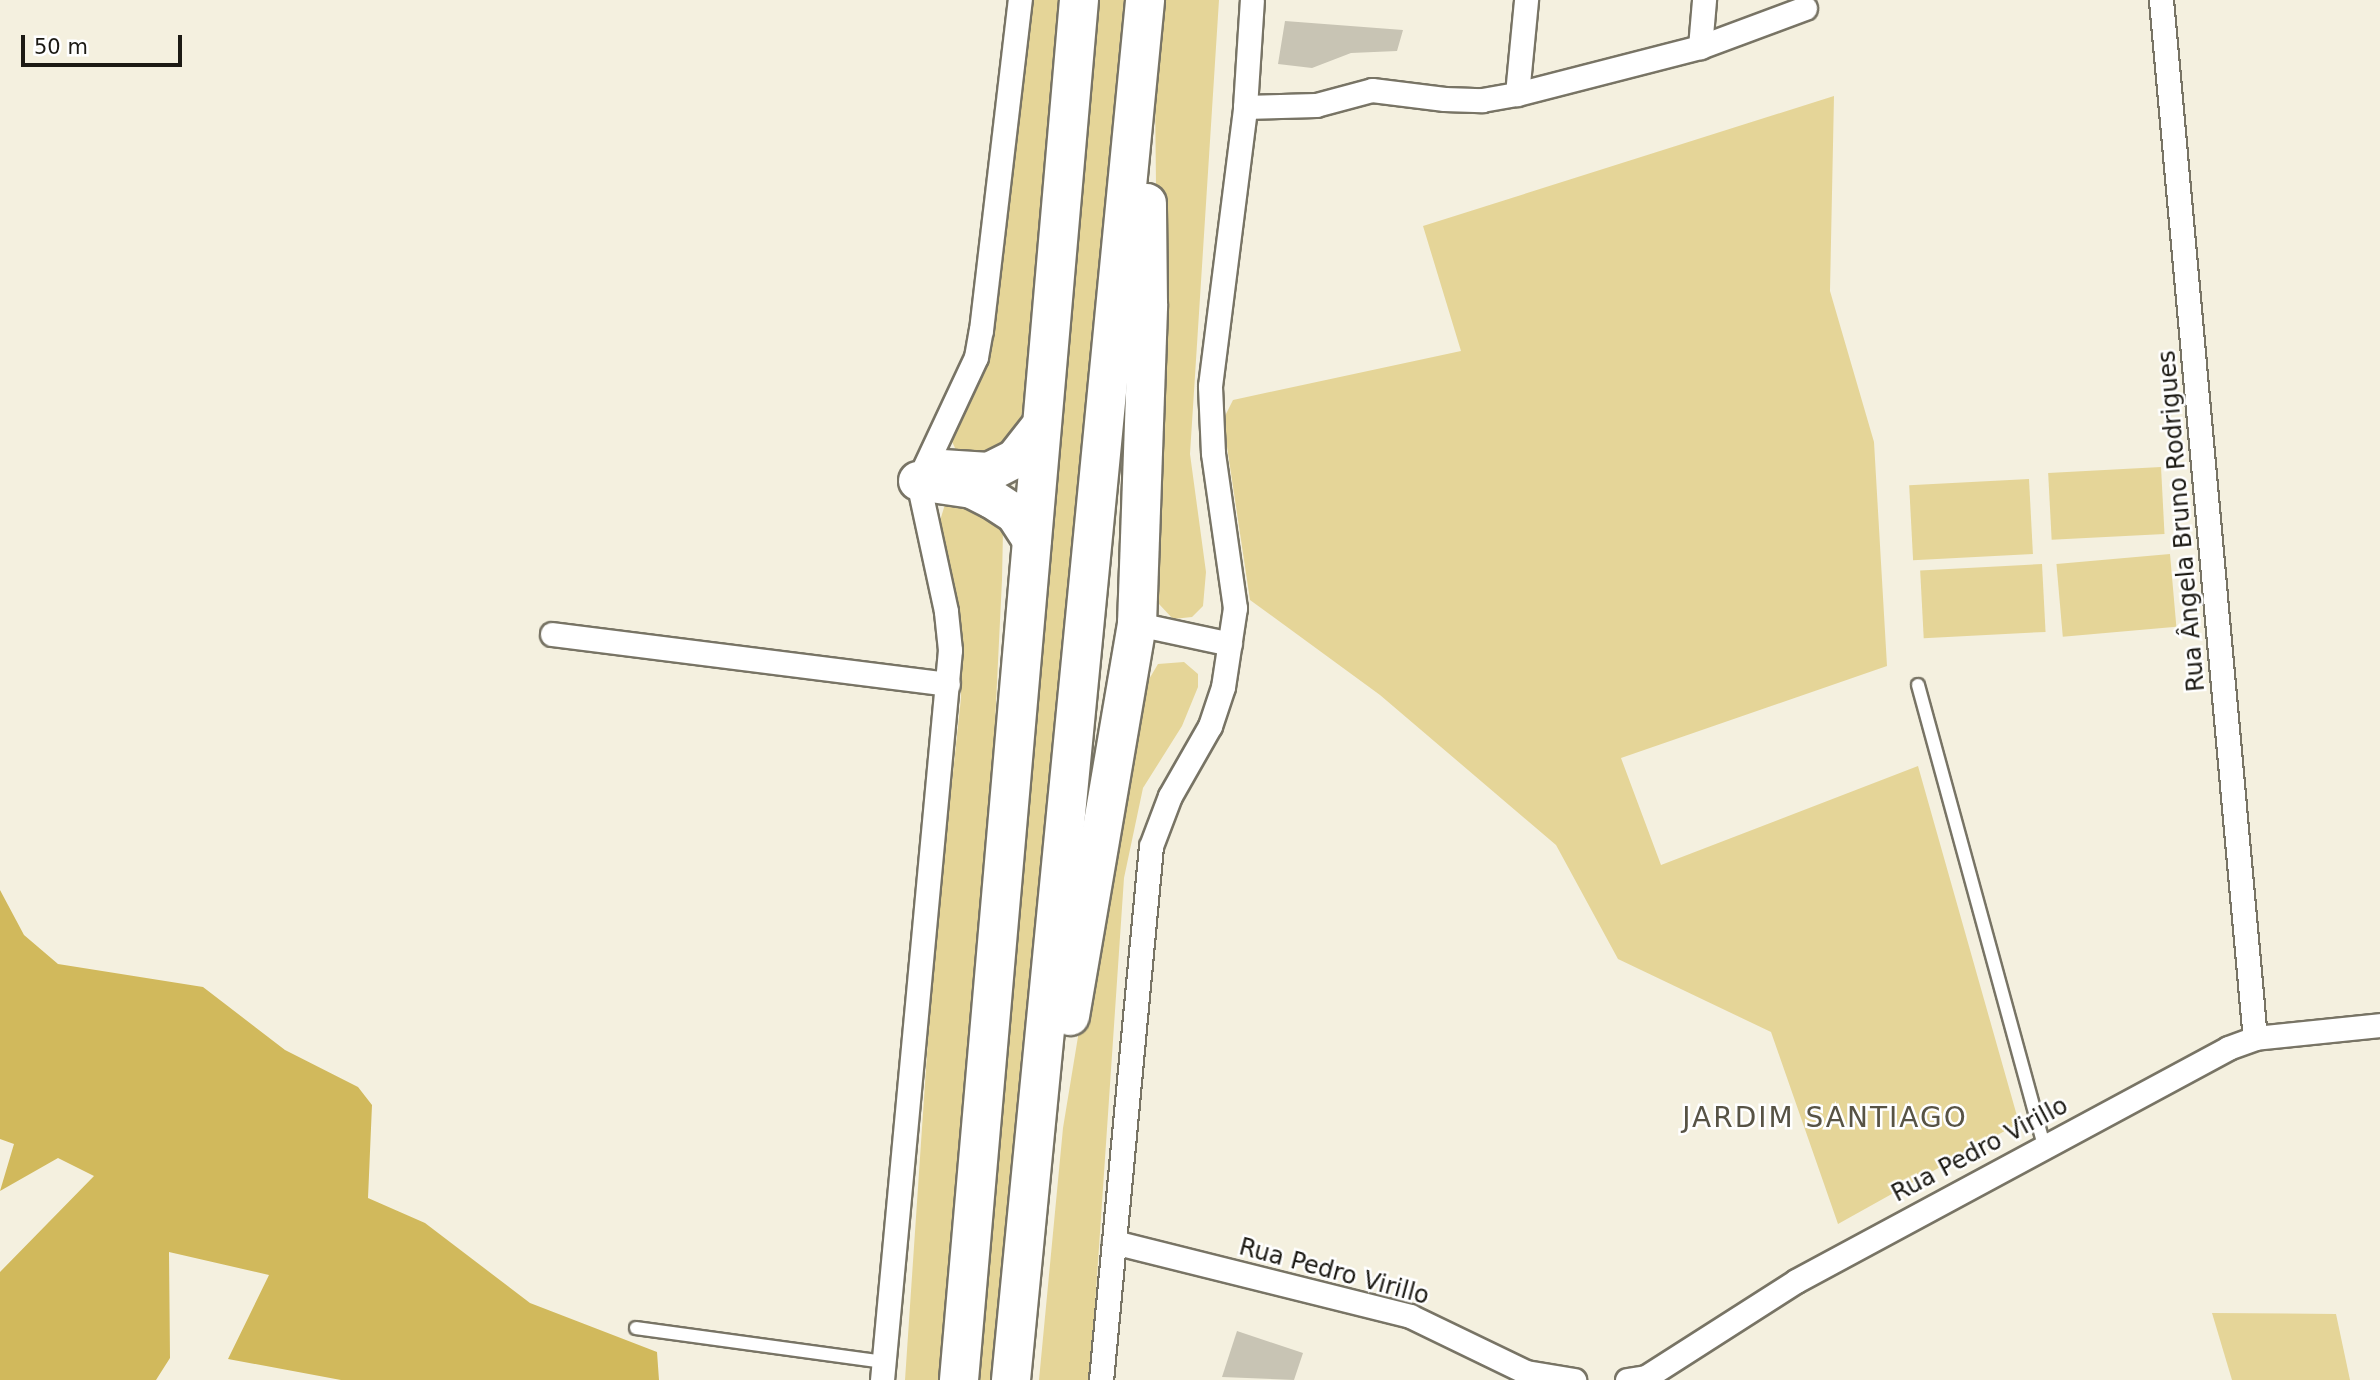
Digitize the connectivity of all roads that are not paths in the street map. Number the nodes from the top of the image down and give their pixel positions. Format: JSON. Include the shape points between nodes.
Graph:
{"nodes":[{"id":1,"x":1020,"y":0,"type":"edge"},
{"id":2,"x":1079,"y":0,"type":"edge"},
{"id":3,"x":1252,"y":0,"type":"edge"},
{"id":4,"x":1526,"y":0,"type":"edge"},
{"id":5,"x":1704,"y":0,"type":"edge"},
{"id":6,"x":2161,"y":0,"type":"edge"},
{"id":7,"x":1145,"y":7,"type":"edge"},
{"id":8,"x":1805,"y":8,"type":"dead end"},
{"id":9,"x":1700,"y":47,"type":"junction"},
{"id":10,"x":1517,"y":94,"type":"junction"},
{"id":11,"x":1245,"y":107,"type":"junction"},
{"id":12,"x":1038,"y":430,"type":"junction"},
{"id":13,"x":919,"y":473,"type":"junction"},
{"id":14,"x":1032,"y":540,"type":"junction"},
{"id":15,"x":1137,"y":624,"type":"junction"},
{"id":16,"x":552,"y":634,"type":"dead end"},
{"id":17,"x":1230,"y":644,"type":"junction"},
{"id":18,"x":948,"y":684,"type":"junction"},
{"id":19,"x":1918,"y":685,"type":"dead end"},
{"id":20,"x":2380,"y":1025,"type":"edge"},
{"id":21,"x":2255,"y":1038,"type":"junction"},
{"id":22,"x":2044,"y":1145,"type":"junction"},
{"id":23,"x":1031,"y":1181,"type":"junction"},
{"id":24,"x":1114,"y":1242,"type":"junction"},
{"id":25,"x":636,"y":1328,"type":"dead end"},
{"id":26,"x":883,"y":1371,"type":"edge"},
{"id":27,"x":959,"y":1380,"type":"edge"},
{"id":28,"x":1011,"y":1380,"type":"edge"},
{"id":29,"x":1101,"y":1380,"type":"edge"},
{"id":30,"x":1574,"y":1380,"type":"edge"},
{"id":31,"x":1627,"y":1380,"type":"edge"}],
"edges":[{"from":1,"to":13,"type":"street","via":[[981,330],[965,381]]},
{"from":2,"to":12,"type":"highway"},
{"from":3,"to":11,"type":"street"},
{"from":4,"to":10,"type":"street"},
{"from":5,"to":9,"type":"street"},
{"from":6,"to":21,"type":"street","name":"Rua Ângela Bruno Rodrigues"},
{"from":7,"to":15,"type":"highway","via":[[1148,304]]},
{"from":7,"to":23,"type":"highway"},
{"from":8,"to":9,"type":"street"},
{"from":9,"to":10,"type":"street"},
{"from":10,"to":11,"type":"street","via":[[1482,100],[1372,90],[1316,105]]},
{"from":11,"to":17,"type":"street","via":[[1210,386],[1213,453],[1236,596]]},
{"from":12,"to":13,"type":"highway","via":[[1016,459],[989,472]]},
{"from":12,"to":14,"type":"highway"},
{"from":13,"to":14,"type":"highway","via":[[992,499],[1015,514]]},
{"from":13,"to":18,"type":"street","via":[[946,611]]},
{"from":14,"to":27,"type":"highway"},
{"from":15,"to":17,"type":"street"},
{"from":15,"to":23,"type":"highway","via":[[1063,1056]]},
{"from":16,"to":18,"type":"street"},
{"from":17,"to":24,"type":"street","via":[[1210,726],[1170,796],[1151,846]]},
{"from":18,"to":26,"type":"street"},
{"from":19,"to":22,"type":"lane"},
{"from":20,"to":21,"type":"street","name":"Rua Pedro Virillo"},
{"from":21,"to":22,"type":"street","name":"Rua Pedro Virillo"},
{"from":22,"to":31,"type":"street","name":"Rua Pedro Virillo","via":[[1796,1280],[1646,1377]]},
{"from":23,"to":28,"type":"highway"},
{"from":24,"to":29,"type":"street"},
{"from":24,"to":30,"type":"street","name":"Rua Pedro Virillo","via":[[1410,1316],[1526,1372]]},
{"from":25,"to":26,"type":"lane"}]}
